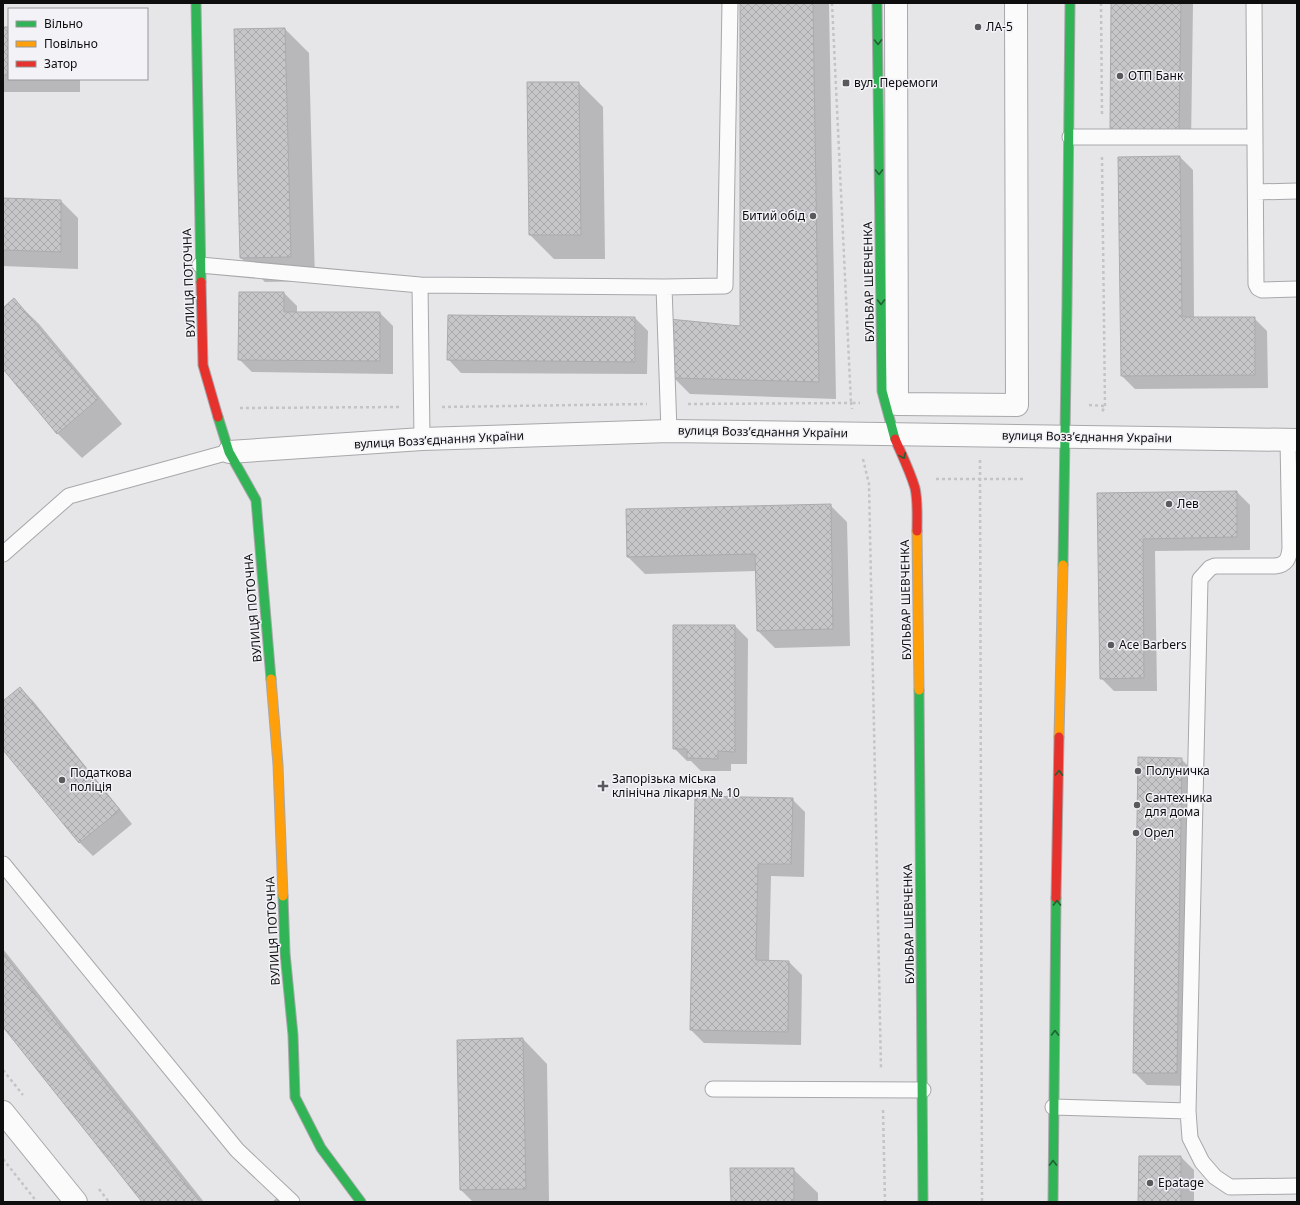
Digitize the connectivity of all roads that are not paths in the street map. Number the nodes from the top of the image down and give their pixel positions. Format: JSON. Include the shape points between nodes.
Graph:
{"nodes":[{"id":1,"x":196,"y":3,"type":"edge"},
{"id":2,"x":730,"y":3,"type":"edge"},
{"id":3,"x":877,"y":3,"type":"edge"},
{"id":4,"x":896,"y":3,"type":"edge"},
{"id":5,"x":1016,"y":3,"type":"edge"},
{"id":6,"x":1070,"y":3,"type":"edge"},
{"id":7,"x":1254,"y":3,"type":"edge"},
{"id":8,"x":1070,"y":136,"type":"junction"},
{"id":9,"x":1255,"y":137,"type":"junction"},
{"id":10,"x":1297,"y":191,"type":"edge"},
{"id":11,"x":1256,"y":192,"type":"junction"},
{"id":12,"x":200,"y":265,"type":"junction"},
{"id":13,"x":420,"y":285,"type":"junction"},
{"id":14,"x":664,"y":288,"type":"junction"},
{"id":15,"x":1297,"y":289,"type":"edge"},
{"id":16,"x":669,"y":431,"type":"junction"},
{"id":17,"x":893,"y":434,"type":"junction"},
{"id":18,"x":1065,"y":436,"type":"junction"},
{"id":19,"x":422,"y":439,"type":"junction"},
{"id":20,"x":1292,"y":440,"type":"edge"},
{"id":21,"x":229,"y":452,"type":"junction"},
{"id":22,"x":3,"y":554,"type":"edge"},
{"id":23,"x":3,"y":864,"type":"edge"},
{"id":24,"x":713,"y":1089,"type":"dead end"},
{"id":25,"x":922,"y":1090,"type":"junction"},
{"id":26,"x":1053,"y":1107,"type":"junction"},
{"id":27,"x":1188,"y":1111,"type":"junction"},
{"id":28,"x":3,"y":1112,"type":"edge"},
{"id":29,"x":1297,"y":1186,"type":"edge"},
{"id":30,"x":76,"y":1202,"type":"edge"},
{"id":31,"x":292,"y":1202,"type":"edge"},
{"id":32,"x":361,"y":1202,"type":"edge"},
{"id":33,"x":923,"y":1202,"type":"edge"},
{"id":34,"x":1053,"y":1202,"type":"edge"}],
"edges":[{"from":1,"to":12,"type":"street","name":"ВУЛИЦЯ ПОТОЧНА"},
{"from":2,"to":14,"type":"lane","via":[[725,286]]},
{"from":3,"to":17,"type":"street","name":"БУЛЬВАР ШЕВЧЕНКА","one_way":true,"via":[[882,391]]},
{"from":4,"to":5,"type":"street","via":[[897,404],[1017,405]]},
{"from":6,"to":8,"type":"street"},
{"from":7,"to":9,"type":"lane"},
{"from":8,"to":9,"type":"lane"},
{"from":8,"to":18,"type":"street"},
{"from":9,"to":11,"type":"lane"},
{"from":10,"to":11,"type":"lane"},
{"from":11,"to":15,"type":"lane","via":[[1257,286],[1262,290]]},
{"from":12,"to":13,"type":"lane"},
{"from":12,"to":21,"type":"street","name":"ВУЛИЦЯ ПОТОЧНА","via":[[203,365]]},
{"from":13,"to":14,"type":"lane"},
{"from":13,"to":19,"type":"lane"},
{"from":14,"to":16,"type":"lane"},
{"from":16,"to":17,"type":"street","name":"вулиця Воззʼєднання України"},
{"from":16,"to":19,"type":"street","name":"вулиця Воззʼєднання України"},
{"from":17,"to":18,"type":"street","name":"вулиця Воззʼєднання України"},
{"from":17,"to":25,"type":"street","name":"БУЛЬВАР ШЕВЧЕНКА","one_way":true,"via":[[909,470],[915,489],[917,510]]},
{"from":18,"to":20,"type":"street","name":"вулиця Воззʼєднання України"},
{"from":26,"to":18,"type":"street","one_way":true},
{"from":19,"to":21,"type":"street","name":"вулиця Воззʼєднання України"},
{"from":20,"to":27,"type":"lane","via":[[1290,548],[1286,561],[1275,566],[1215,566],[1200,579]]},
{"from":21,"to":22,"type":"lane","via":[[69,496]]},
{"from":21,"to":32,"type":"street","name":"ВУЛИЦЯ ПОТОЧНА","via":[[256,500],[278,765],[285,953],[293,1035],[295,1097],[321,1148]]},
{"from":23,"to":31,"type":"lane","via":[[237,1150]]},
{"from":24,"to":25,"type":"lane"},
{"from":25,"to":33,"type":"street","name":"БУЛЬВАР ШЕВЧЕНКА"},
{"from":26,"to":27,"type":"lane"},
{"from":34,"to":26,"type":"street","one_way":true},
{"from":27,"to":29,"type":"lane","via":[[1190,1138],[1202,1162],[1215,1177],[1230,1187]]},
{"from":28,"to":30,"type":"street"}]}
